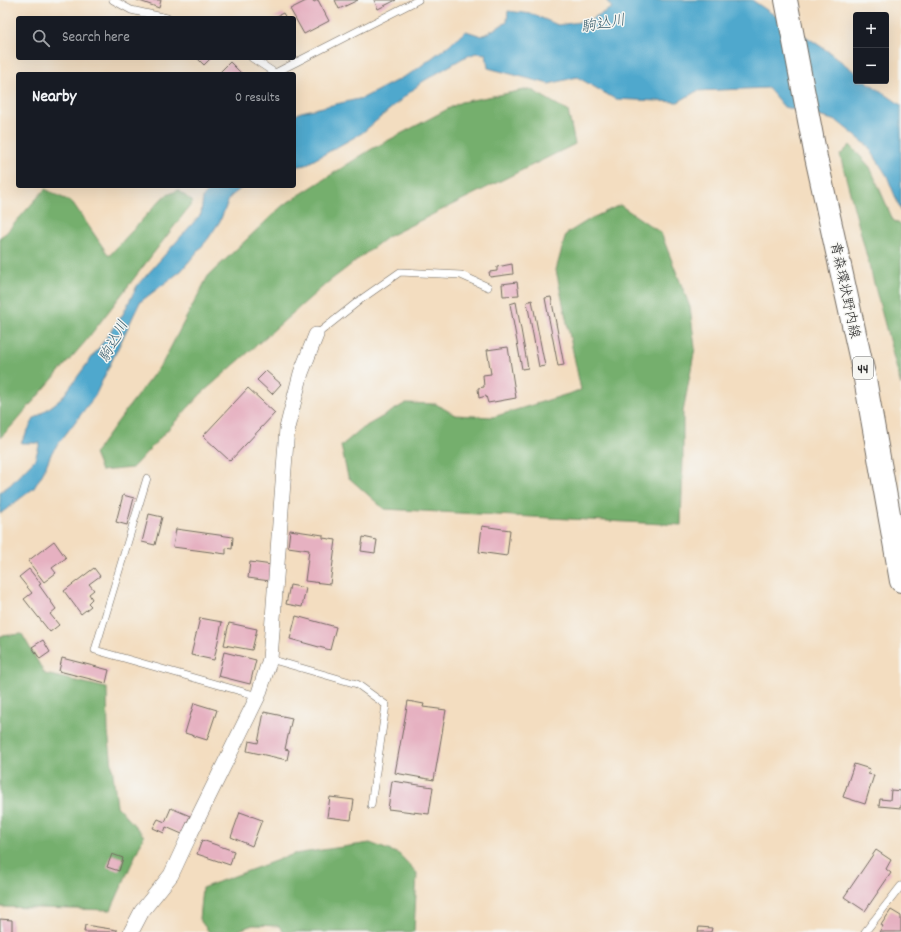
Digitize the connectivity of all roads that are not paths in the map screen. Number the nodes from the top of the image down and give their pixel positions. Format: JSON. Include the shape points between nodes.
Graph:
{"nodes":[{"id":1,"x":113,"y":0,"type":"edge"},
{"id":2,"x":418,"y":0,"type":"edge"},
{"id":3,"x":786,"y":0,"type":"edge"},
{"id":4,"x":158,"y":16,"type":"edge"},
{"id":5,"x":255,"y":60,"type":"edge"},
{"id":6,"x":273,"y":72,"type":"edge"},
{"id":7,"x":277,"y":72,"type":"edge"},
{"id":8,"x":488,"y":286,"type":"dead end"},
{"id":9,"x":316,"y":336,"type":"joint"},
{"id":10,"x":147,"y":478,"type":"dead end"},
{"id":11,"x":900,"y":567,"type":"edge"},
{"id":12,"x":270,"y":659,"type":"junction"},
{"id":13,"x":258,"y":696,"type":"junction"},
{"id":14,"x":371,"y":805,"type":"dead end"},
{"id":15,"x":901,"y":886,"type":"edge"},
{"id":16,"x":131,"y":932,"type":"edge"},
{"id":17,"x":865,"y":932,"type":"edge"}],
"edges":[{"from":1,"to":4,"type":"lane","via":[[130,10]]},
{"from":2,"to":7,"type":"lane"},
{"from":3,"to":11,"type":"main road","name":"青森環状野内線","number":"44","via":[[816,157],[865,379]]},
{"from":5,"to":6,"type":"lane"},
{"from":8,"to":9,"type":"lane","via":[[461,275],[400,272]]},
{"from":9,"to":12,"type":"street","via":[[301,373],[287,428]]},
{"from":10,"to":13,"type":"lane","via":[[95,650]]},
{"from":12,"to":13,"type":"street"},
{"from":12,"to":14,"type":"lane","via":[[356,684],[386,705]]},
{"from":13,"to":16,"type":"street","via":[[171,875],[142,911]]},
{"from":15,"to":17,"type":"lane"}]}
